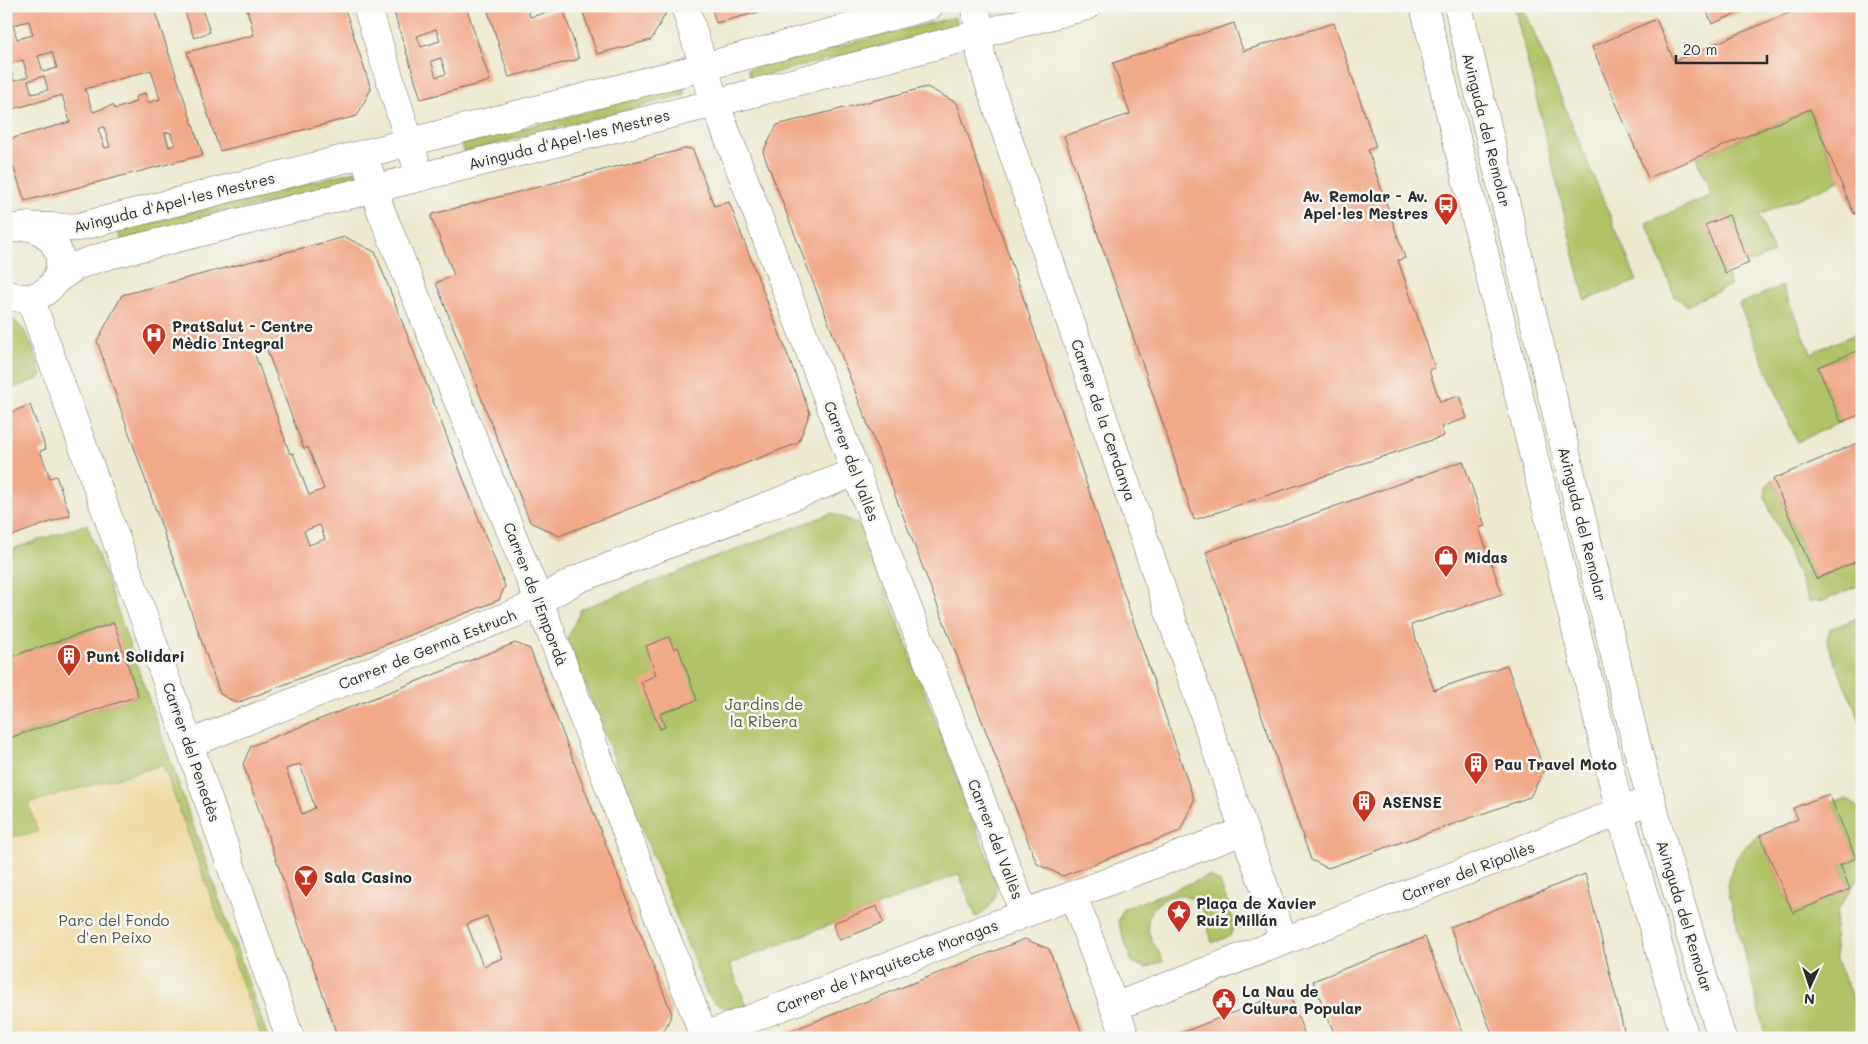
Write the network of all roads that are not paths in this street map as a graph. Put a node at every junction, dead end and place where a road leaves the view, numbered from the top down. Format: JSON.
{"nodes":[{"id":1,"x":366,"y":6,"type":"edge"},
{"id":2,"x":685,"y":6,"type":"edge"},
{"id":3,"x":928,"y":6,"type":"edge"},
{"id":4,"x":976,"y":6,"type":"edge"},
{"id":5,"x":1087,"y":6,"type":"edge"},
{"id":6,"x":1424,"y":6,"type":"edge"},
{"id":7,"x":1458,"y":6,"type":"edge"},
{"id":8,"x":978,"y":34,"type":"junction"},
{"id":9,"x":704,"y":67,"type":"junction"},
{"id":10,"x":715,"y":103,"type":"junction"},
{"id":11,"x":409,"y":142,"type":"junction"},
{"id":12,"x":364,"y":154,"type":"junction"},
{"id":13,"x":420,"y":177,"type":"junction"},
{"id":14,"x":374,"y":189,"type":"junction"},
{"id":15,"x":13,"y":223,"type":"edge"},
{"id":16,"x":56,"y":280,"type":"junction"},
{"id":17,"x":18,"y":296,"type":"edge"},
{"id":18,"x":856,"y":472,"type":"junction"},
{"id":19,"x":539,"y":601,"type":"junction"},
{"id":20,"x":189,"y":744,"type":"junction"},
{"id":21,"x":1651,"y":800,"type":"junction"},
{"id":22,"x":1620,"y":812,"type":"junction"},
{"id":23,"x":1244,"y":831,"type":"junction"},
{"id":24,"x":1073,"y":895,"type":"junction"},
{"id":25,"x":1024,"y":913,"type":"junction"},
{"id":26,"x":1284,"y":941,"type":"junction"},
{"id":27,"x":1114,"y":1007,"type":"junction"},
{"id":28,"x":702,"y":1037,"type":"edge"},
{"id":29,"x":290,"y":1038,"type":"edge"},
{"id":30,"x":1126,"y":1038,"type":"edge"},
{"id":31,"x":1685,"y":1038,"type":"edge"},
{"id":32,"x":1722,"y":1038,"type":"edge"}],
"edges":[{"from":1,"to":11,"type":"street"},
{"from":2,"to":9,"type":"street","name":"Carrer del Vallès"},
{"from":3,"to":9,"type":"street","name":"Avinguda d'Apel·les Mestres"},
{"from":4,"to":8,"type":"street","name":"Carrer de la Cerdanya"},
{"from":5,"to":8,"type":"street","name":"Avinguda d'Apel·les Mestres"},
{"from":6,"to":22,"type":"street","name":"Avinguda del Remolar"},
{"from":7,"to":21,"type":"street","name":"Avinguda del Remolar"},
{"from":8,"to":10,"type":"street","name":"Avinguda d'Apel·les Mestres"},
{"from":8,"to":23,"type":"street","name":"Carrer de la Cerdanya"},
{"from":9,"to":10,"type":"street","name":"Carrer del Vallès"},
{"from":9,"to":11,"type":"street","name":"Avinguda d'Apel·les Mestres"},
{"from":10,"to":13,"type":"street","name":"Avinguda d'Apel·les Mestres"},
{"from":10,"to":18,"type":"street","name":"Carrer del Vallès"},
{"from":11,"to":12,"type":"street","name":"Avinguda d'Apel·les Mestres"},
{"from":11,"to":13,"type":"street"},
{"from":12,"to":14,"type":"street","name":"Carrer de l'Empordà"},
{"from":12,"to":15,"type":"street","name":"Avinguda d'Apel·les Mestres"},
{"from":13,"to":14,"type":"street","name":"Avinguda d'Apel·les Mestres"},
{"from":14,"to":16,"type":"street","name":"Avinguda d'Apel·les Mestres"},
{"from":14,"to":19,"type":"street","name":"Carrer de l'Empordà"},
{"from":15,"to":16,"type":"street","name":"Avinguda d'Apel·les Mestres"},
{"from":16,"to":17,"type":"street","name":"Avinguda d'Apel·les Mestres"},
{"from":17,"to":20,"type":"street","name":"Carrer del Penedès"},
{"from":18,"to":19,"type":"street","name":"Carrer de Germà Estruch"},
{"from":18,"to":25,"type":"street","name":"Carrer del Vallès"},
{"from":19,"to":20,"type":"street","name":"Carrer de Germà Estruch"},
{"from":19,"to":28,"type":"street","name":"Carrer de l'Empordà"},
{"from":20,"to":29,"type":"street","name":"Carrer del Penedès"},
{"from":21,"to":22,"type":"street","name":"Carrer del Ripollès"},
{"from":21,"to":32,"type":"street","name":"Avinguda del Remolar"},
{"from":22,"to":26,"type":"street","name":"Carrer del Ripollès"},
{"from":22,"to":31,"type":"street","name":"Avinguda del Remolar"},
{"from":23,"to":24,"type":"street"},
{"from":23,"to":26,"type":"street"},
{"from":24,"to":25,"type":"street","name":"Carrer de l'Arquitecte Moragas"},
{"from":24,"to":27,"type":"street"},
{"from":25,"to":28,"type":"street","name":"Carrer de l'Arquitecte Moragas"},
{"from":26,"to":27,"type":"street"},
{"from":27,"to":30,"type":"street"}]}
